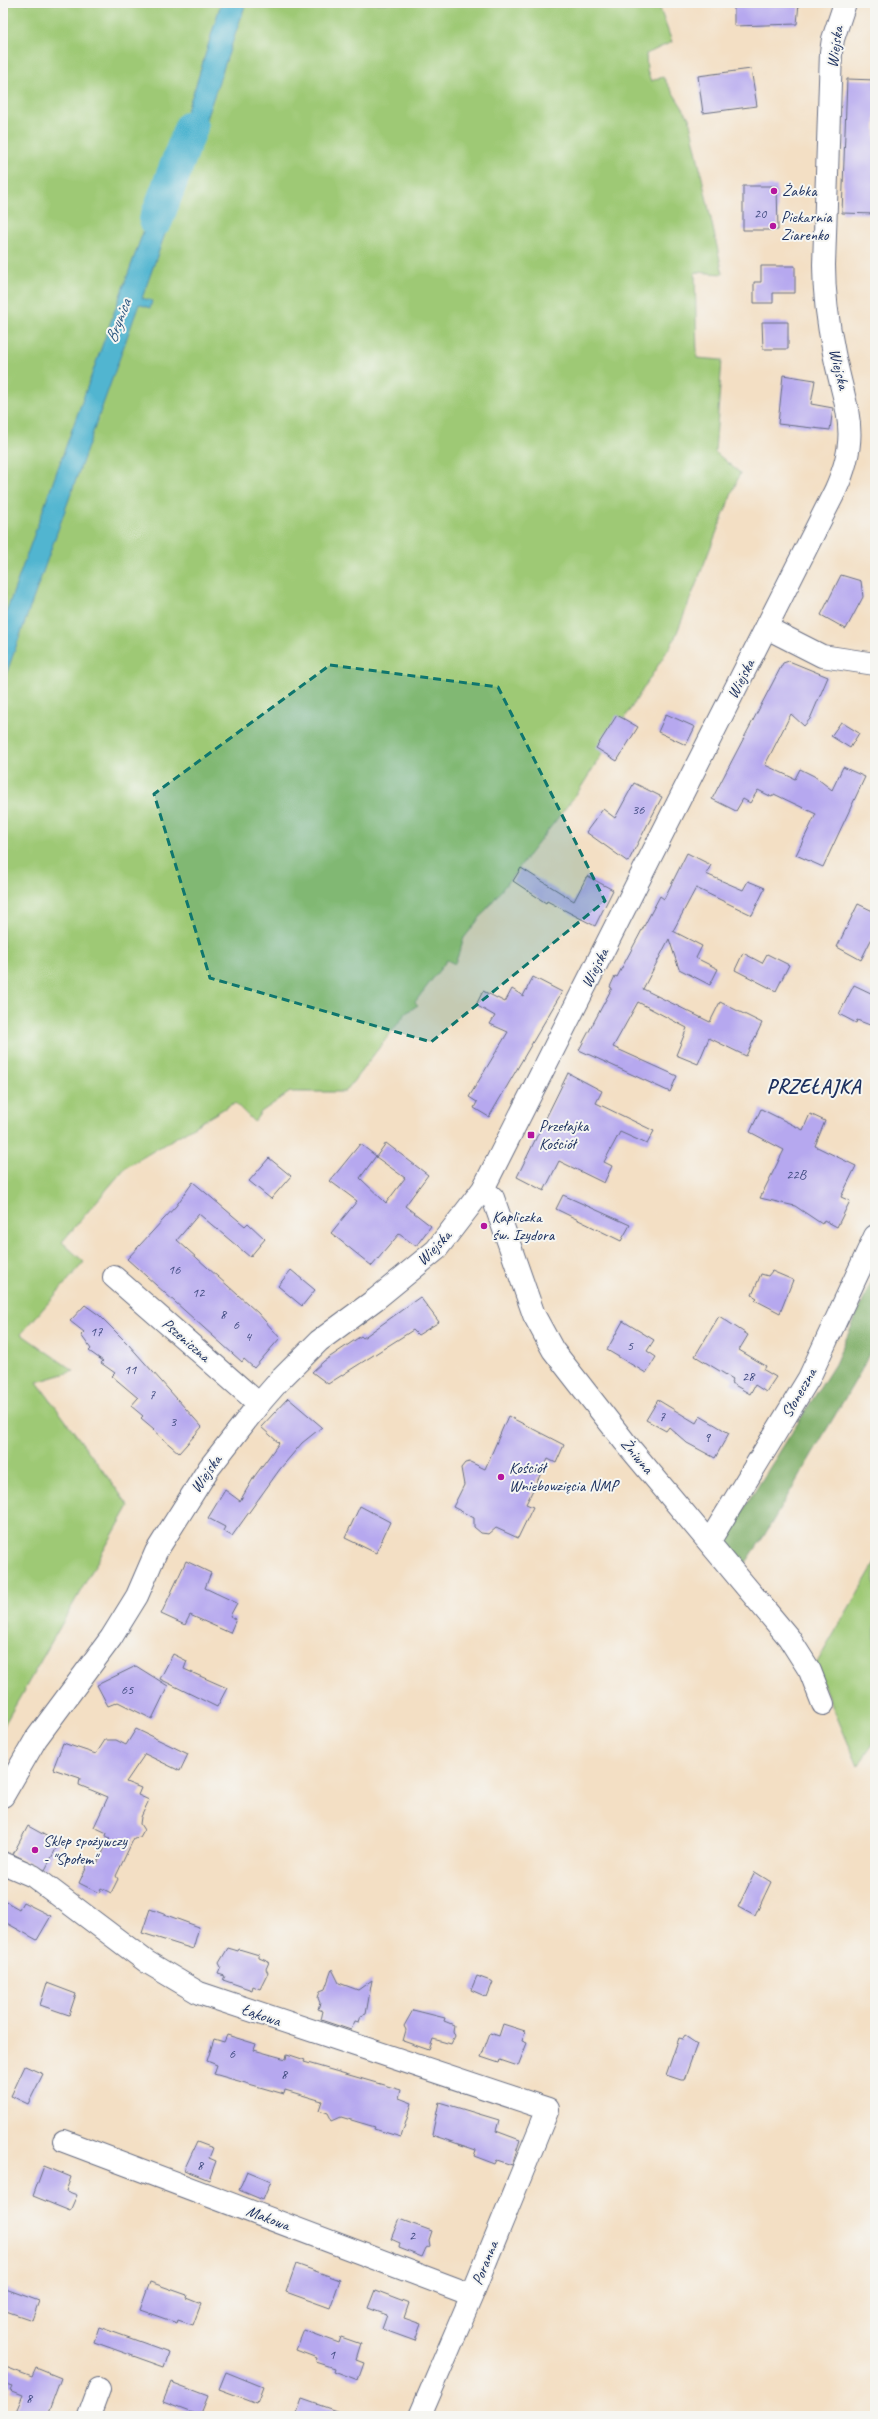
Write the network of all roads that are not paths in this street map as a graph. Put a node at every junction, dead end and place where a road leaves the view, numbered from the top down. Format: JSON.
{"nodes":[{"id":1,"x":845,"y":3,"type":"edge"},
{"id":2,"x":767,"y":628,"type":"junction"},
{"id":3,"x":875,"y":664,"type":"edge"},
{"id":4,"x":483,"y":1189,"type":"junction"},
{"id":5,"x":875,"y":1236,"type":"edge"},
{"id":6,"x":114,"y":1277,"type":"dead end"},
{"id":7,"x":259,"y":1404,"type":"junction"},
{"id":8,"x":709,"y":1542,"type":"junction"},
{"id":9,"x":823,"y":1704,"type":"dead end"},
{"id":10,"x":3,"y":1796,"type":"edge"},
{"id":11,"x":3,"y":1863,"type":"edge"},
{"id":12,"x":548,"y":2109,"type":"joint"},
{"id":13,"x":64,"y":2140,"type":"dead end"},
{"id":14,"x":472,"y":2295,"type":"junction"},
{"id":15,"x":99,"y":2389,"type":"dead end"},
{"id":16,"x":89,"y":2416,"type":"edge"},
{"id":17,"x":420,"y":2416,"type":"edge"}],
"edges":[{"from":1,"to":2,"type":"street","name":"Wiejska"},
{"from":2,"to":3,"type":"street"},
{"from":2,"to":4,"type":"street","name":"Wiejska"},
{"from":4,"to":7,"type":"street","name":"Wiejska"},
{"from":4,"to":8,"type":"street","name":"Żniwna"},
{"from":5,"to":8,"type":"street","name":"Słoneczna"},
{"from":6,"to":7,"type":"street","name":"Pszeniczna"},
{"from":7,"to":10,"type":"street","name":"Wiejska"},
{"from":8,"to":9,"type":"street","name":"Żniwna"},
{"from":11,"to":12,"type":"street","name":"Łąkowa"},
{"from":12,"to":14,"type":"street","name":"Poranna"},
{"from":13,"to":14,"type":"street","name":"Makowa"},
{"from":14,"to":17,"type":"street","name":"Poranna"},
{"from":15,"to":16,"type":"street"}]}
